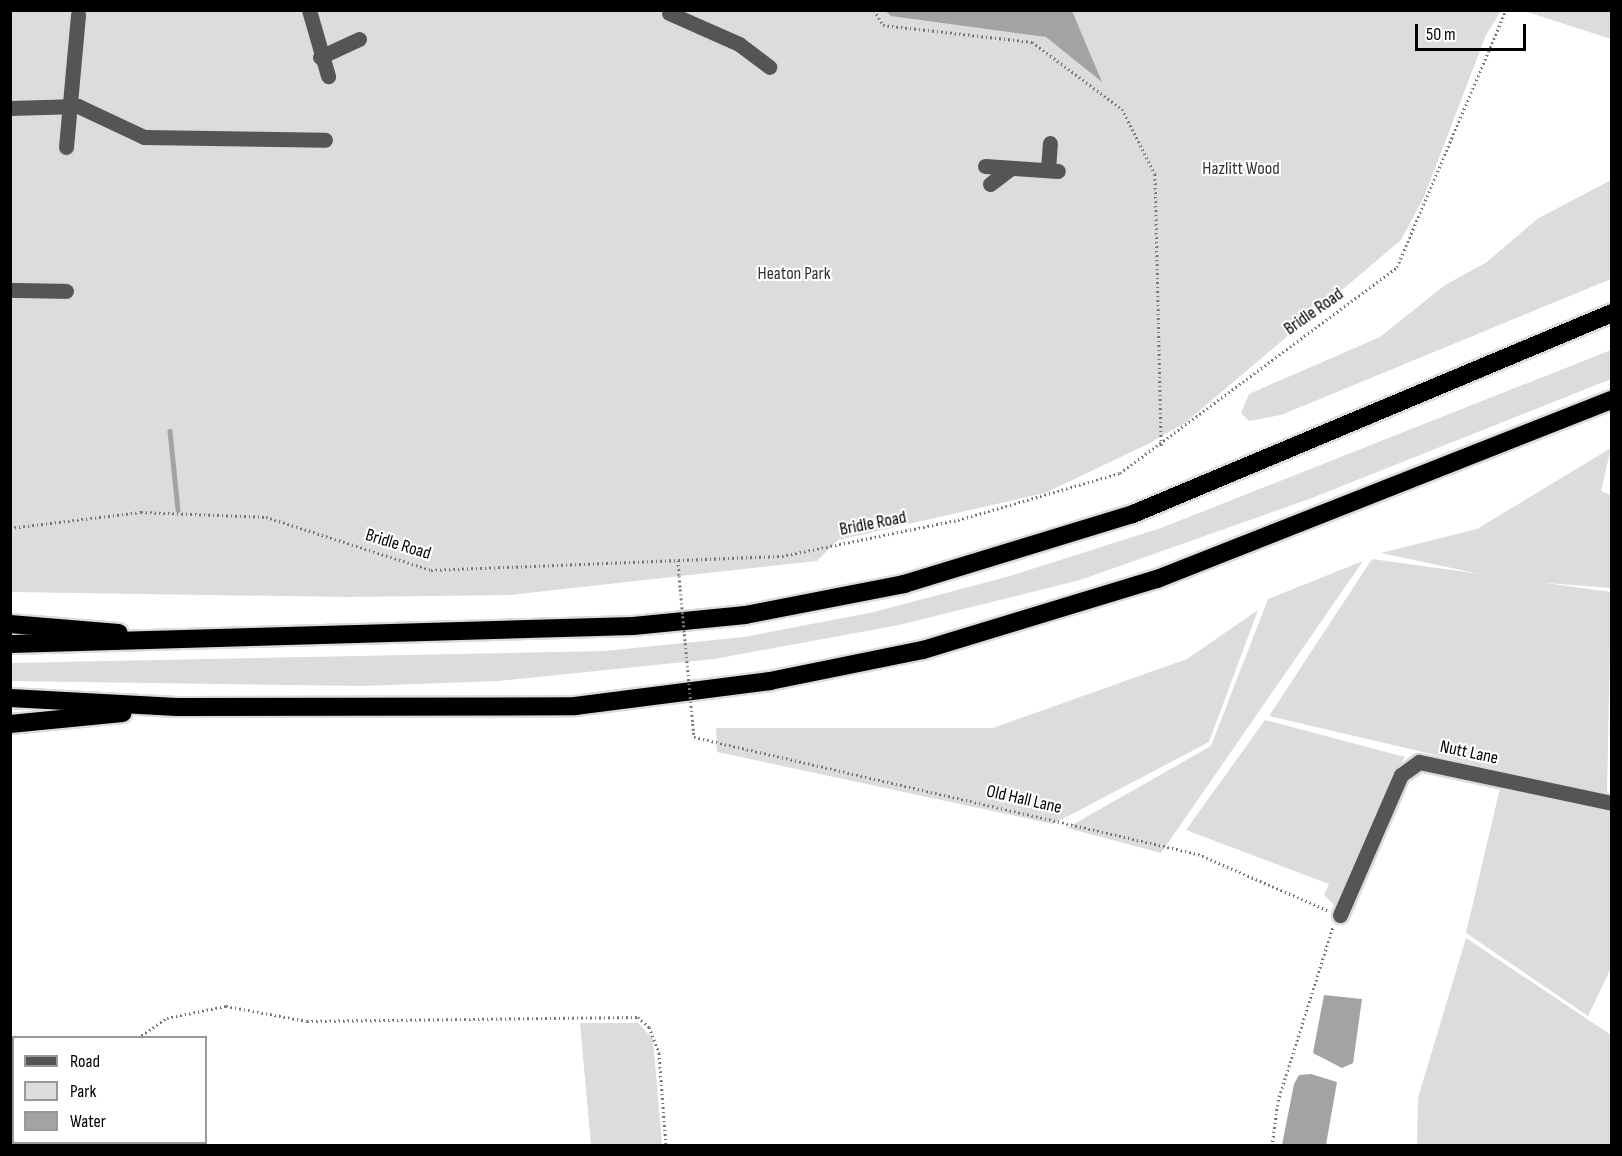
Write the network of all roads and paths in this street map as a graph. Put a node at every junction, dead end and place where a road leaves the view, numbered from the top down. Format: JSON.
{"nodes":[{"id":1,"x":309,"y":10,"type":"edge"},
{"id":2,"x":874,"y":10,"type":"edge"},
{"id":3,"x":1506,"y":10,"type":"edge"},
{"id":4,"x":669,"y":13,"type":"dead end"},
{"id":5,"x":78,"y":15,"type":"dead end"},
{"id":6,"x":359,"y":39,"type":"dead end"},
{"id":7,"x":320,"y":57,"type":"junction"},
{"id":8,"x":769,"y":67,"type":"dead end"},
{"id":9,"x":328,"y":76,"type":"dead end"},
{"id":10,"x":71,"y":105,"type":"junction"},
{"id":11,"x":10,"y":108,"type":"edge"},
{"id":12,"x":325,"y":140,"type":"dead end"},
{"id":13,"x":1049,"y":142,"type":"dead end"},
{"id":14,"x":66,"y":147,"type":"dead end"},
{"id":15,"x":985,"y":166,"type":"dead end"},
{"id":16,"x":1011,"y":168,"type":"junction"},
{"id":17,"x":990,"y":184,"type":"dead end"},
{"id":18,"x":10,"y":290,"type":"edge"},
{"id":19,"x":66,"y":291,"type":"dead end"},
{"id":20,"x":1611,"y":313,"type":"edge"},
{"id":21,"x":1611,"y":400,"type":"edge"},
{"id":22,"x":1161,"y":446,"type":"junction"},
{"id":23,"x":10,"y":528,"type":"edge"},
{"id":24,"x":678,"y":560,"type":"junction"},
{"id":25,"x":10,"y":624,"type":"edge"},
{"id":26,"x":179,"y":642,"type":"junction"},
{"id":27,"x":10,"y":644,"type":"edge"},
{"id":28,"x":10,"y":698,"type":"edge"},
{"id":29,"x":177,"y":707,"type":"junction"},
{"id":30,"x":10,"y":724,"type":"edge"},
{"id":31,"x":1611,"y":803,"type":"edge"},
{"id":32,"x":1340,"y":915,"type":"junction"},
{"id":33,"x":141,"y":1036,"type":"edge"},
{"id":34,"x":666,"y":1146,"type":"edge"},
{"id":35,"x":1272,"y":1146,"type":"edge"}],
"edges":[{"from":1,"to":7,"type":"street"},
{"from":2,"to":22,"type":"path"},
{"from":3,"to":22,"type":"path","name":"Bridle Road"},
{"from":4,"to":8,"type":"street"},
{"from":5,"to":10,"type":"street"},
{"from":6,"to":7,"type":"street"},
{"from":7,"to":9,"type":"street"},
{"from":10,"to":11,"type":"street"},
{"from":10,"to":12,"type":"street"},
{"from":10,"to":14,"type":"street"},
{"from":13,"to":16,"type":"street"},
{"from":15,"to":16,"type":"street"},
{"from":16,"to":17,"type":"street"},
{"from":18,"to":19,"type":"street"},
{"from":20,"to":26,"type":"highway"},
{"from":21,"to":29,"type":"highway"},
{"from":22,"to":24,"type":"path","name":"Bridle Road"},
{"from":23,"to":24,"type":"path","name":"Bridle Road"},
{"from":24,"to":32,"type":"path","name":"Old Hall Lane","bridge":true},
{"from":25,"to":26,"type":"highway"},
{"from":26,"to":27,"type":"highway"},
{"from":28,"to":29,"type":"highway"},
{"from":29,"to":30,"type":"highway"},
{"from":31,"to":32,"type":"street","name":"Nutt Lane"},
{"from":32,"to":35,"type":"path"},
{"from":33,"to":34,"type":"path"}]}
